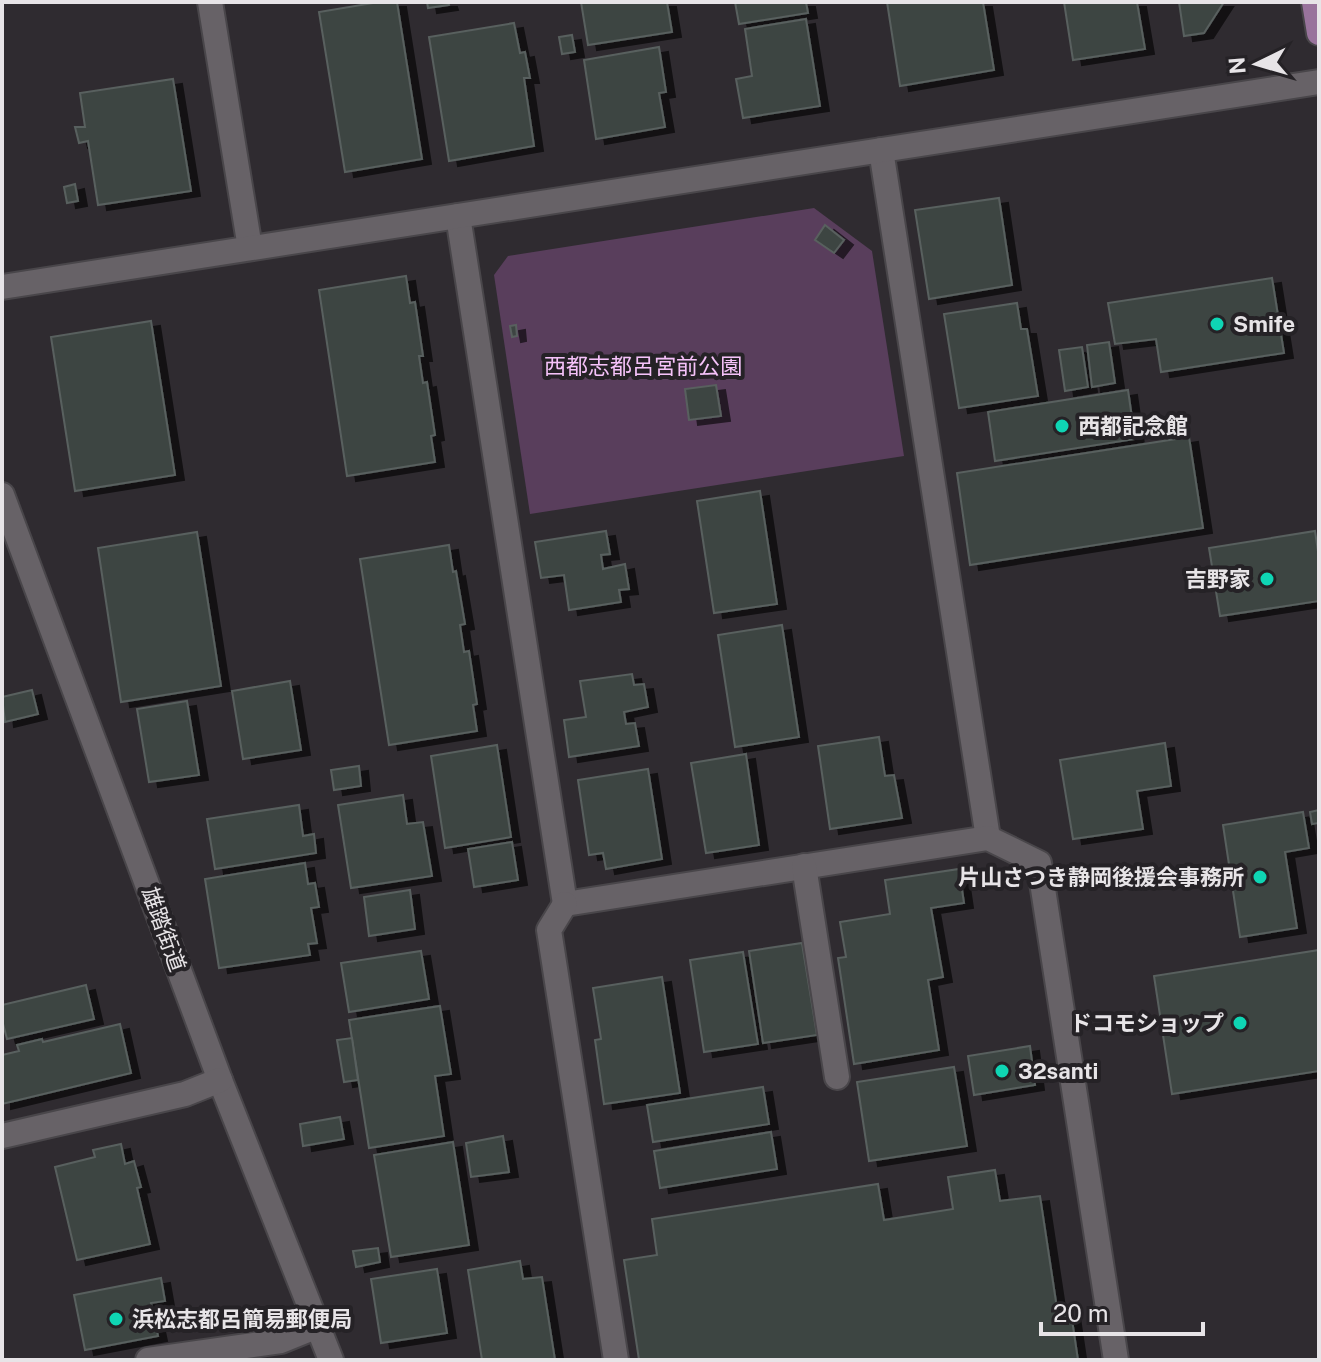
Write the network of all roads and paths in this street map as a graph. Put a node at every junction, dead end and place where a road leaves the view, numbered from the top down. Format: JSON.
{"nodes":[{"id":1,"x":210,"y":2,"type":"edge"},
{"id":2,"x":1314,"y":2,"type":"edge"},
{"id":3,"x":1319,"y":33,"type":"edge"},
{"id":4,"x":1319,"y":82,"type":"edge"},
{"id":5,"x":881,"y":150,"type":"junction"},
{"id":6,"x":458,"y":216,"type":"junction"},
{"id":7,"x":250,"y":248,"type":"junction"},
{"id":8,"x":2,"y":287,"type":"edge"},
{"id":9,"x":2,"y":495,"type":"edge"},
{"id":10,"x":988,"y":838,"type":"junction"},
{"id":11,"x":804,"y":866,"type":"junction"},
{"id":12,"x":565,"y":904,"type":"junction"},
{"id":13,"x":837,"y":1077,"type":"dead end"},
{"id":14,"x":220,"y":1080,"type":"junction"},
{"id":15,"x":2,"y":1136,"type":"edge"},
{"id":16,"x":318,"y":1326,"type":"junction"},
{"id":17,"x":148,"y":1360,"type":"edge"},
{"id":18,"x":331,"y":1360,"type":"edge"},
{"id":19,"x":616,"y":1360,"type":"edge"},
{"id":20,"x":1116,"y":1360,"type":"edge"}],
"edges":[{"from":1,"to":7,"type":"street"},
{"from":2,"to":3,"type":"main road"},
{"from":4,"to":5,"type":"street"},
{"from":5,"to":6,"type":"street"},
{"from":5,"to":10,"type":"street"},
{"from":6,"to":7,"type":"street"},
{"from":6,"to":12,"type":"street"},
{"from":7,"to":8,"type":"street"},
{"from":9,"to":14,"type":"street","name":"雄踏街道"},
{"from":10,"to":11,"type":"street"},
{"from":10,"to":20,"type":"street"},
{"from":11,"to":12,"type":"street"},
{"from":11,"to":13,"type":"street"},
{"from":12,"to":19,"type":"street"},
{"from":14,"to":15,"type":"street"},
{"from":14,"to":16,"type":"street","name":"雄踏街道"},
{"from":16,"to":17,"type":"street"},
{"from":16,"to":18,"type":"street","name":"雄踏街道"}]}
